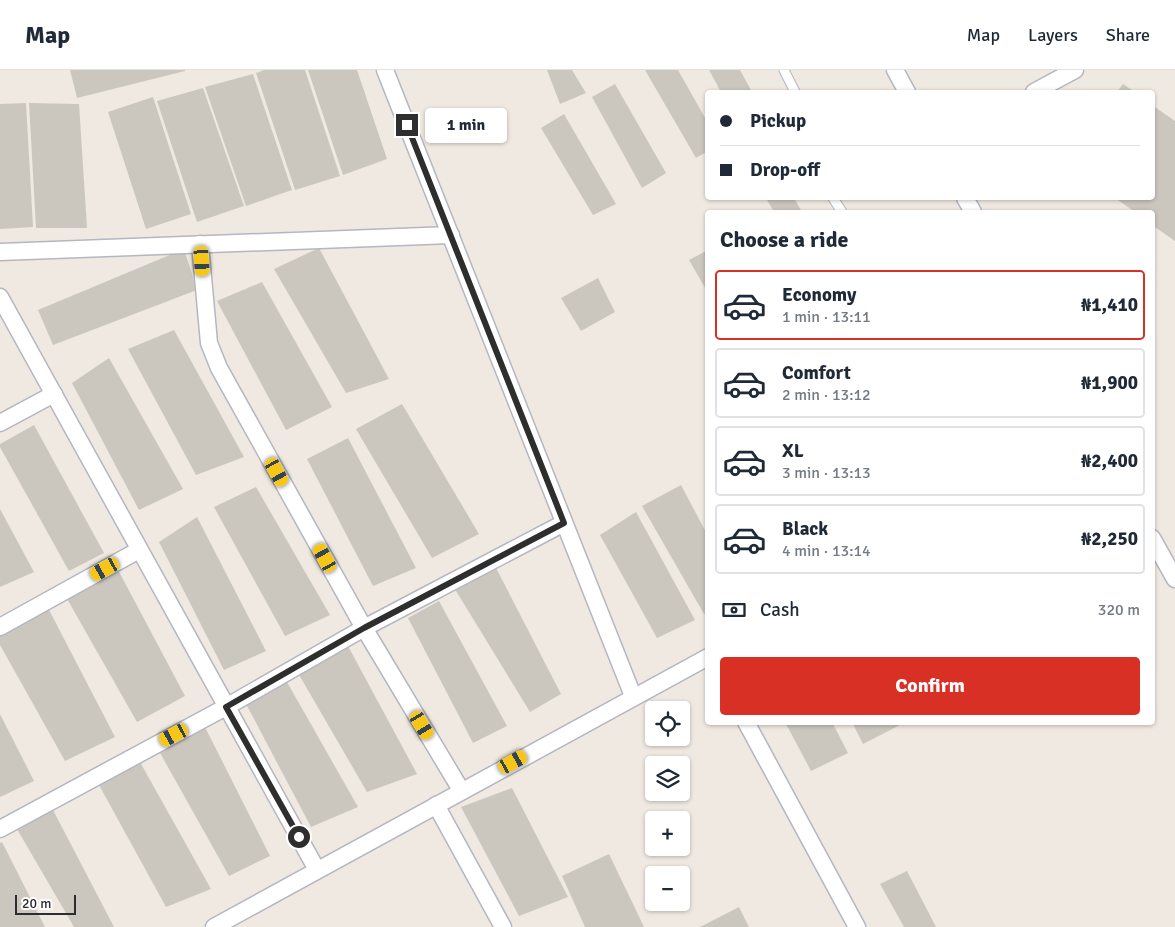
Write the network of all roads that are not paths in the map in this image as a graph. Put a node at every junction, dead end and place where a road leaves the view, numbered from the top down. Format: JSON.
{"nodes":[{"id":1,"x":385,"y":70,"type":"edge"},
{"id":2,"x":784,"y":70,"type":"edge"},
{"id":3,"x":895,"y":70,"type":"edge"},
{"id":4,"x":1075,"y":70,"type":"edge"},
{"id":5,"x":794,"y":90,"type":"edge"},
{"id":6,"x":906,"y":90,"type":"edge"},
{"id":7,"x":1038,"y":90,"type":"edge"},
{"id":8,"x":451,"y":236,"type":"junction"},
{"id":9,"x":200,"y":244,"type":"junction"},
{"id":10,"x":0,"y":252,"type":"edge"},
{"id":11,"x":0,"y":297,"type":"edge"},
{"id":12,"x":54,"y":394,"type":"junction"},
{"id":13,"x":0,"y":423,"type":"edge"},
{"id":14,"x":564,"y":523,"type":"junction"},
{"id":15,"x":1155,"y":543,"type":"edge"},
{"id":16,"x":139,"y":550,"type":"junction"},
{"id":17,"x":1175,"y":579,"type":"edge"},
{"id":18,"x":0,"y":627,"type":"edge"},
{"id":19,"x":364,"y":628,"type":"junction"},
{"id":20,"x":705,"y":659,"type":"edge"},
{"id":21,"x":633,"y":696,"type":"junction"},
{"id":22,"x":226,"y":707,"type":"junction"},
{"id":23,"x":748,"y":725,"type":"edge"},
{"id":24,"x":461,"y":790,"type":"junction"},
{"id":25,"x":436,"y":805,"type":"junction"},
{"id":26,"x":0,"y":829,"type":"edge"},
{"id":27,"x":317,"y":870,"type":"junction"},
{"id":28,"x":214,"y":927,"type":"edge"},
{"id":29,"x":503,"y":927,"type":"edge"},
{"id":30,"x":857,"y":927,"type":"edge"}],
"edges":[{"from":1,"to":8,"type":"street"},
{"from":2,"to":5,"type":"lane"},
{"from":3,"to":6,"type":"street"},
{"from":4,"to":7,"type":"street"},
{"from":8,"to":9,"type":"street"},
{"from":8,"to":14,"type":"street"},
{"from":9,"to":10,"type":"street"},
{"from":9,"to":19,"type":"street"},
{"from":11,"to":12,"type":"street"},
{"from":12,"to":13,"type":"street"},
{"from":12,"to":16,"type":"street"},
{"from":14,"to":19,"type":"street"},
{"from":14,"to":21,"type":"street"},
{"from":15,"to":17,"type":"street"},
{"from":16,"to":18,"type":"street"},
{"from":16,"to":22,"type":"street"},
{"from":19,"to":22,"type":"street"},
{"from":19,"to":24,"type":"street"},
{"from":20,"to":21,"type":"street"},
{"from":21,"to":24,"type":"street"},
{"from":22,"to":26,"type":"street"},
{"from":22,"to":27,"type":"street"},
{"from":23,"to":30,"type":"street"},
{"from":24,"to":25,"type":"street"},
{"from":25,"to":27,"type":"street"},
{"from":25,"to":29,"type":"street"},
{"from":27,"to":28,"type":"street"}]}
